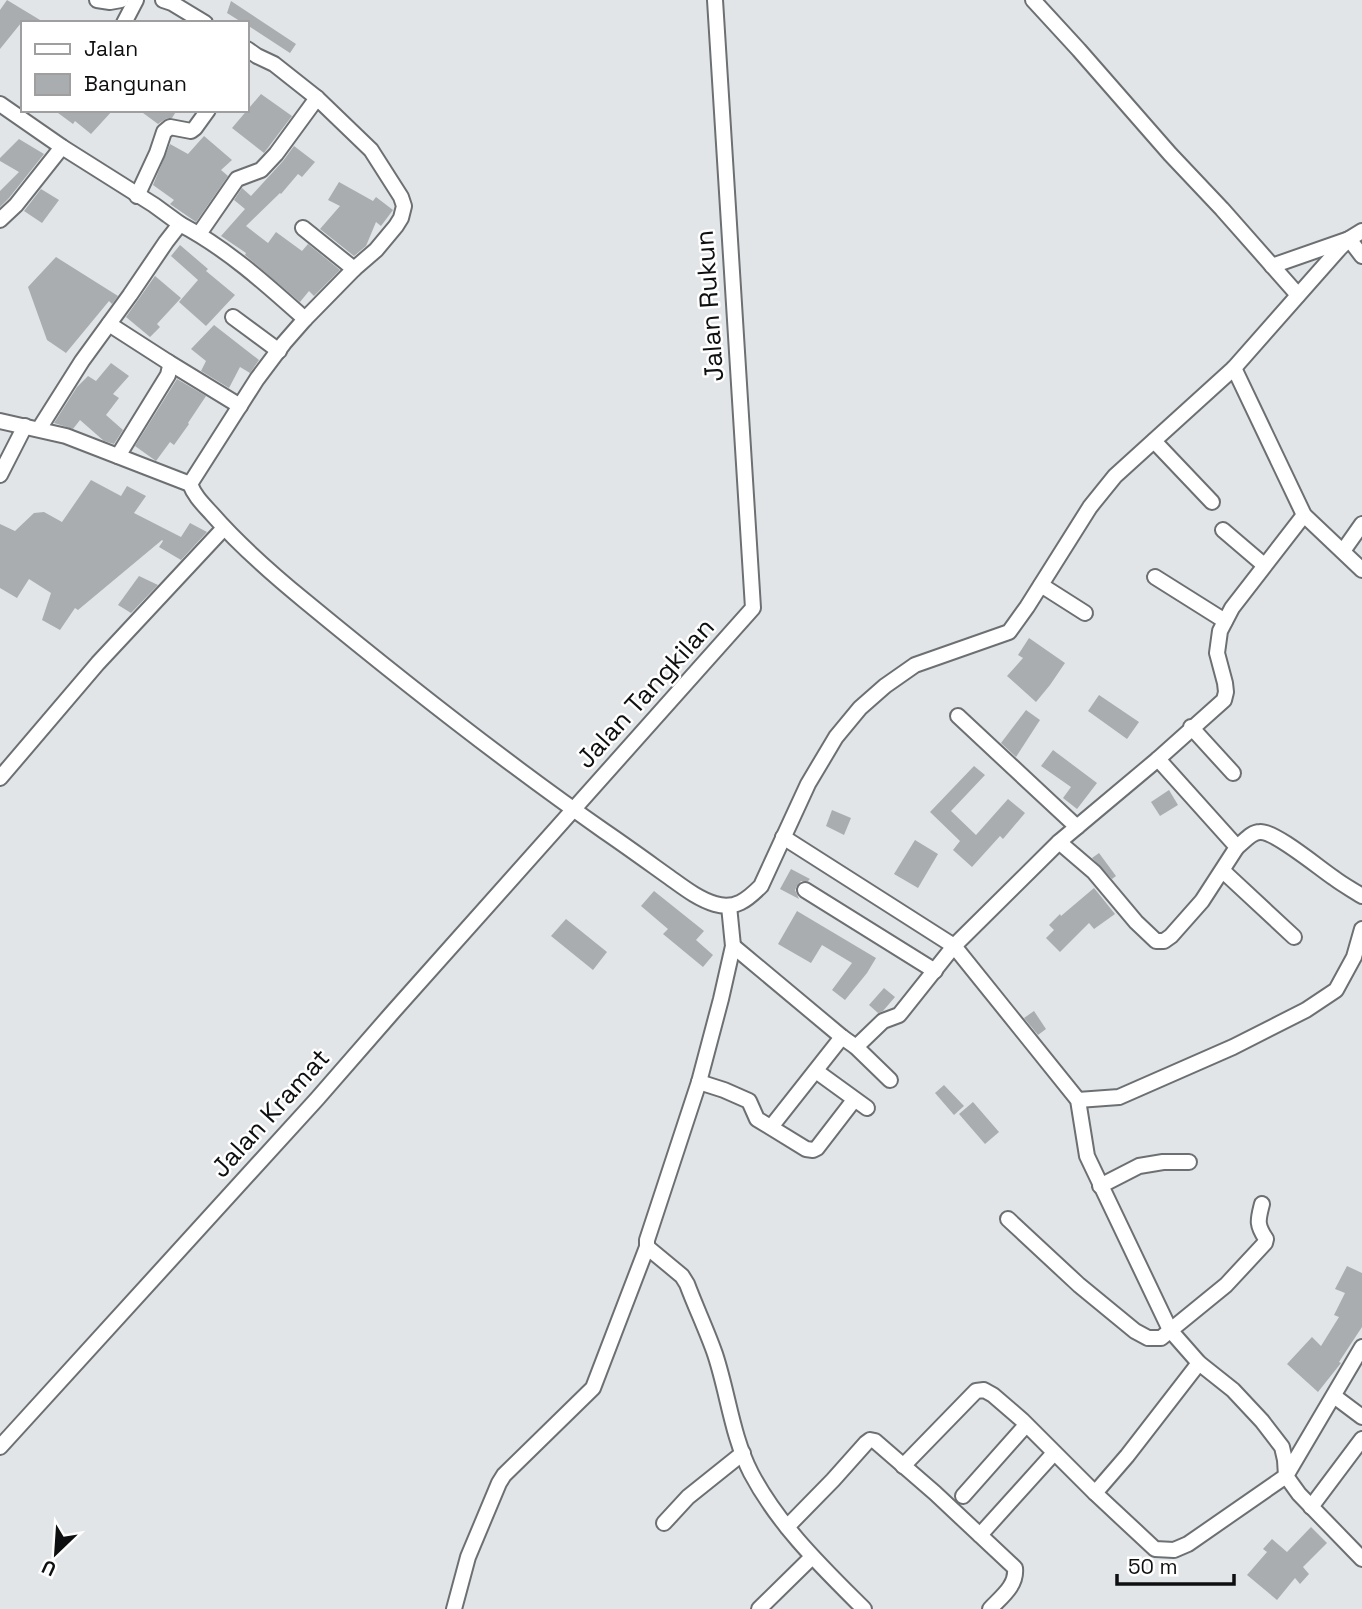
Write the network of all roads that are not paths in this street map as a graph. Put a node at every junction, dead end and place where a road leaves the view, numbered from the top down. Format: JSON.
{"nodes":[{"id":1,"x":97,"y":0,"type":"edge"},
{"id":2,"x":121,"y":0,"type":"edge"},
{"id":3,"x":136,"y":0,"type":"edge"},
{"id":4,"x":163,"y":0,"type":"edge"},
{"id":5,"x":715,"y":0,"type":"edge"},
{"id":6,"x":1033,"y":0,"type":"edge"},
{"id":7,"x":125,"y":21,"type":"edge"},
{"id":8,"x":202,"y":21,"type":"edge"},
{"id":9,"x":250,"y":58,"type":"edge"},
{"id":10,"x":317,"y":98,"type":"junction"},
{"id":11,"x":0,"y":104,"type":"edge"},
{"id":12,"x":207,"y":112,"type":"edge"},
{"id":13,"x":62,"y":147,"type":"junction"},
{"id":14,"x":137,"y":196,"type":"junction"},
{"id":15,"x":0,"y":220,"type":"edge"},
{"id":16,"x":180,"y":224,"type":"junction"},
{"id":17,"x":303,"y":228,"type":"dead end"},
{"id":18,"x":1362,"y":231,"type":"edge"},
{"id":19,"x":199,"y":234,"type":"junction"},
{"id":20,"x":1349,"y":239,"type":"junction"},
{"id":21,"x":1362,"y":256,"type":"edge"},
{"id":22,"x":1272,"y":265,"type":"junction"},
{"id":23,"x":354,"y":269,"type":"junction"},
{"id":24,"x":1298,"y":295,"type":"junction"},
{"id":25,"x":233,"y":317,"type":"dead end"},
{"id":26,"x":305,"y":320,"type":"junction"},
{"id":27,"x":109,"y":324,"type":"junction"},
{"id":28,"x":279,"y":351,"type":"junction"},
{"id":29,"x":168,"y":362,"type":"junction"},
{"id":30,"x":1234,"y":368,"type":"junction"},
{"id":31,"x":240,"y":406,"type":"junction"},
{"id":32,"x":0,"y":421,"type":"edge"},
{"id":33,"x":32,"y":427,"type":"junction"},
{"id":34,"x":1154,"y":440,"type":"junction"},
{"id":35,"x":118,"y":456,"type":"junction"},
{"id":36,"x":0,"y":475,"type":"edge"},
{"id":37,"x":190,"y":484,"type":"junction"},
{"id":38,"x":1212,"y":502,"type":"dead end"},
{"id":39,"x":1304,"y":515,"type":"junction"},
{"id":40,"x":1362,"y":524,"type":"edge"},
{"id":41,"x":223,"y":528,"type":"junction"},
{"id":42,"x":1223,"y":530,"type":"dead end"},
{"id":43,"x":1343,"y":551,"type":"junction"},
{"id":44,"x":1264,"y":565,"type":"junction"},
{"id":45,"x":1362,"y":570,"type":"edge"},
{"id":46,"x":1155,"y":577,"type":"dead end"},
{"id":47,"x":1041,"y":585,"type":"junction"},
{"id":48,"x":753,"y":608,"type":"joint"},
{"id":49,"x":1085,"y":613,"type":"dead end"},
{"id":50,"x":1225,"y":621,"type":"junction"},
{"id":51,"x":958,"y":716,"type":"dead end"},
{"id":52,"x":1191,"y":727,"type":"junction"},
{"id":53,"x":1158,"y":758,"type":"junction"},
{"id":54,"x":1233,"y":773,"type":"dead end"},
{"id":55,"x":0,"y":778,"type":"edge"},
{"id":56,"x":574,"y":810,"type":"junction"},
{"id":57,"x":1077,"y":827,"type":"junction"},
{"id":58,"x":783,"y":837,"type":"junction"},
{"id":59,"x":1059,"y":842,"type":"junction"},
{"id":60,"x":1237,"y":847,"type":"junction"},
{"id":61,"x":1223,"y":870,"type":"junction"},
{"id":62,"x":805,"y":890,"type":"dead end"},
{"id":63,"x":1362,"y":896,"type":"edge"},
{"id":64,"x":729,"y":906,"type":"junction"},
{"id":65,"x":1362,"y":929,"type":"edge"},
{"id":66,"x":1294,"y":936,"type":"dead end"},
{"id":67,"x":733,"y":946,"type":"junction"},
{"id":68,"x":954,"y":946,"type":"junction"},
{"id":69,"x":935,"y":971,"type":"junction"},
{"id":70,"x":842,"y":1037,"type":"junction"},
{"id":71,"x":856,"y":1047,"type":"junction"},
{"id":72,"x":816,"y":1071,"type":"junction"},
{"id":73,"x":890,"y":1080,"type":"dead end"},
{"id":74,"x":699,"y":1082,"type":"junction"},
{"id":75,"x":1078,"y":1100,"type":"junction"},
{"id":76,"x":771,"y":1127,"type":"junction"},
{"id":77,"x":1189,"y":1162,"type":"dead end"},
{"id":78,"x":1100,"y":1186,"type":"junction"},
{"id":79,"x":1262,"y":1204,"type":"dead end"},
{"id":80,"x":1008,"y":1219,"type":"dead end"},
{"id":81,"x":647,"y":1247,"type":"junction"},
{"id":82,"x":1170,"y":1330,"type":"junction"},
{"id":83,"x":1362,"y":1347,"type":"edge"},
{"id":84,"x":1199,"y":1363,"type":"junction"},
{"id":85,"x":1334,"y":1395,"type":"junction"},
{"id":86,"x":1362,"y":1417,"type":"edge"},
{"id":87,"x":1027,"y":1425,"type":"junction"},
{"id":88,"x":1362,"y":1439,"type":"edge"},
{"id":89,"x":0,"y":1447,"type":"edge"},
{"id":90,"x":743,"y":1452,"type":"junction"},
{"id":91,"x":1054,"y":1452,"type":"junction"},
{"id":92,"x":904,"y":1465,"type":"junction"},
{"id":93,"x":1286,"y":1476,"type":"junction"},
{"id":94,"x":1095,"y":1493,"type":"junction"},
{"id":95,"x":962,"y":1496,"type":"dead end"},
{"id":96,"x":1311,"y":1507,"type":"junction"},
{"id":97,"x":664,"y":1522,"type":"dead end"},
{"id":98,"x":787,"y":1527,"type":"junction"},
{"id":99,"x":980,"y":1535,"type":"junction"},
{"id":100,"x":1360,"y":1553,"type":"edge"},
{"id":101,"x":813,"y":1557,"type":"junction"},
{"id":102,"x":454,"y":1609,"type":"edge"},
{"id":103,"x":759,"y":1609,"type":"edge"},
{"id":104,"x":864,"y":1609,"type":"edge"},
{"id":105,"x":990,"y":1609,"type":"edge"}],
"edges":[{"from":1,"to":2,"type":"street"},
{"from":3,"to":7,"type":"street"},
{"from":4,"to":8,"type":"street"},
{"from":5,"to":48,"type":"street","name":"Jalan Rukun"},
{"from":6,"to":22,"type":"street"},
{"from":9,"to":10,"type":"street"},
{"from":10,"to":19,"type":"street"},
{"from":10,"to":23,"type":"street"},
{"from":11,"to":13,"type":"street"},
{"from":12,"to":14,"type":"street"},
{"from":13,"to":14,"type":"street"},
{"from":13,"to":15,"type":"street"},
{"from":14,"to":16,"type":"street"},
{"from":16,"to":19,"type":"street"},
{"from":16,"to":27,"type":"street"},
{"from":17,"to":23,"type":"street"},
{"from":18,"to":20,"type":"street"},
{"from":19,"to":26,"type":"street"},
{"from":20,"to":21,"type":"street"},
{"from":20,"to":22,"type":"street"},
{"from":20,"to":24,"type":"street"},
{"from":22,"to":24,"type":"street"},
{"from":23,"to":26,"type":"street"},
{"from":24,"to":30,"type":"street"},
{"from":25,"to":28,"type":"street"},
{"from":26,"to":28,"type":"street"},
{"from":27,"to":29,"type":"street"},
{"from":27,"to":33,"type":"street"},
{"from":28,"to":31,"type":"street"},
{"from":29,"to":31,"type":"street"},
{"from":29,"to":35,"type":"street"},
{"from":30,"to":34,"type":"street"},
{"from":30,"to":39,"type":"street"},
{"from":31,"to":37,"type":"street"},
{"from":32,"to":33,"type":"street"},
{"from":33,"to":35,"type":"street"},
{"from":33,"to":36,"type":"street"},
{"from":34,"to":38,"type":"street"},
{"from":34,"to":47,"type":"street"},
{"from":35,"to":37,"type":"street"},
{"from":37,"to":41,"type":"street"},
{"from":39,"to":43,"type":"street"},
{"from":39,"to":44,"type":"street"},
{"from":40,"to":43,"type":"street"},
{"from":41,"to":55,"type":"street"},
{"from":41,"to":56,"type":"street"},
{"from":42,"to":44,"type":"street"},
{"from":43,"to":45,"type":"street"},
{"from":44,"to":50,"type":"street"},
{"from":46,"to":50,"type":"street"},
{"from":47,"to":49,"type":"street"},
{"from":47,"to":58,"type":"street"},
{"from":48,"to":56,"type":"street","name":"Jalan Tangkilan"},
{"from":50,"to":52,"type":"street"},
{"from":51,"to":57,"type":"street"},
{"from":52,"to":53,"type":"street"},
{"from":52,"to":54,"type":"street"},
{"from":53,"to":57,"type":"street"},
{"from":53,"to":60,"type":"street"},
{"from":56,"to":64,"type":"street"},
{"from":56,"to":89,"type":"street","name":"Jalan Kramat"},
{"from":57,"to":59,"type":"street"},
{"from":58,"to":64,"type":"street"},
{"from":58,"to":68,"type":"street"},
{"from":59,"to":61,"type":"street"},
{"from":59,"to":68,"type":"street"},
{"from":60,"to":61,"type":"street"},
{"from":60,"to":63,"type":"street"},
{"from":61,"to":66,"type":"street"},
{"from":62,"to":69,"type":"street"},
{"from":64,"to":67,"type":"street"},
{"from":65,"to":75,"type":"street"},
{"from":67,"to":70,"type":"street"},
{"from":67,"to":74,"type":"street"},
{"from":68,"to":69,"type":"street"},
{"from":68,"to":75,"type":"street"},
{"from":69,"to":71,"type":"street"},
{"from":70,"to":71,"type":"street"},
{"from":70,"to":72,"type":"street"},
{"from":71,"to":73,"type":"street"},
{"from":72,"to":76,"type":"street"},
{"from":72,"to":76,"type":"street"},
{"from":74,"to":76,"type":"street"},
{"from":74,"to":81,"type":"street"},
{"from":75,"to":78,"type":"street"},
{"from":77,"to":78,"type":"street"},
{"from":78,"to":82,"type":"street"},
{"from":79,"to":82,"type":"street"},
{"from":80,"to":82,"type":"street"},
{"from":81,"to":90,"type":"street"},
{"from":81,"to":102,"type":"street"},
{"from":82,"to":84,"type":"street"},
{"from":83,"to":85,"type":"street"},
{"from":84,"to":93,"type":"street"},
{"from":84,"to":94,"type":"street"},
{"from":85,"to":86,"type":"street"},
{"from":85,"to":93,"type":"street"},
{"from":87,"to":91,"type":"street"},
{"from":87,"to":92,"type":"street"},
{"from":87,"to":95,"type":"street"},
{"from":88,"to":96,"type":"street"},
{"from":90,"to":97,"type":"street"},
{"from":90,"to":98,"type":"street"},
{"from":91,"to":94,"type":"street"},
{"from":91,"to":99,"type":"street"},
{"from":92,"to":98,"type":"street"},
{"from":92,"to":99,"type":"street"},
{"from":93,"to":94,"type":"street"},
{"from":93,"to":96,"type":"street"},
{"from":96,"to":100,"type":"street"},
{"from":98,"to":101,"type":"street"},
{"from":99,"to":105,"type":"street"},
{"from":101,"to":103,"type":"street"},
{"from":101,"to":104,"type":"street"}]}
